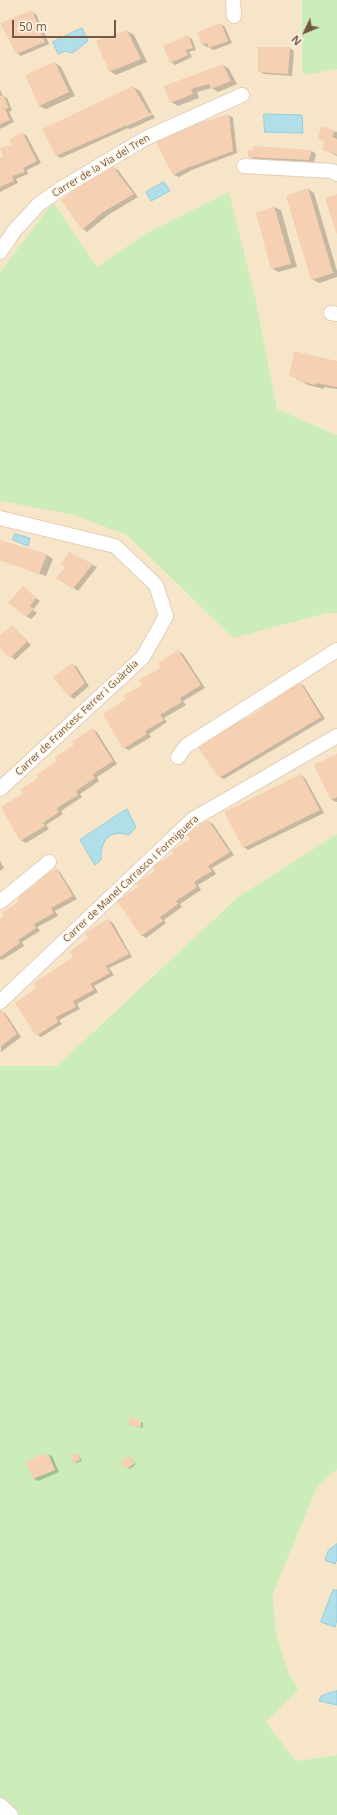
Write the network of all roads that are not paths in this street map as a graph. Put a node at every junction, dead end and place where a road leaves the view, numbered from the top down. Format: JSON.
{"nodes":[{"id":1,"x":233,"y":0,"type":"edge"},
{"id":2,"x":234,"y":16,"type":"dead end"},
{"id":3,"x":242,"y":95,"type":"dead end"},
{"id":4,"x":244,"y":166,"type":"dead end"},
{"id":5,"x":337,"y":174,"type":"edge"},
{"id":6,"x":0,"y":252,"type":"edge"},
{"id":7,"x":0,"y":518,"type":"edge"},
{"id":8,"x":337,"y":650,"type":"edge"},
{"id":9,"x":337,"y":736,"type":"edge"},
{"id":10,"x":178,"y":758,"type":"dead end"},
{"id":11,"x":0,"y":789,"type":"edge"},
{"id":12,"x":48,"y":862,"type":"dead end"},
{"id":13,"x":0,"y":902,"type":"edge"},
{"id":14,"x":0,"y":1002,"type":"edge"},
{"id":15,"x":0,"y":1805,"type":"edge"},
{"id":16,"x":11,"y":1815,"type":"edge"}],
"edges":[{"from":1,"to":2,"type":"street"},
{"from":3,"to":6,"type":"street","name":"Carrer de la Via del Tren"},
{"from":4,"to":5,"type":"street"},
{"from":7,"to":11,"type":"street","name":"Carrer de Francesc Ferrer i Guàrdia"},
{"from":8,"to":10,"type":"street"},
{"from":9,"to":14,"type":"street","name":"Carrer de Manel Carrasco i Formiguera"},
{"from":12,"to":13,"type":"street"},
{"from":15,"to":16,"type":"street"}]}
